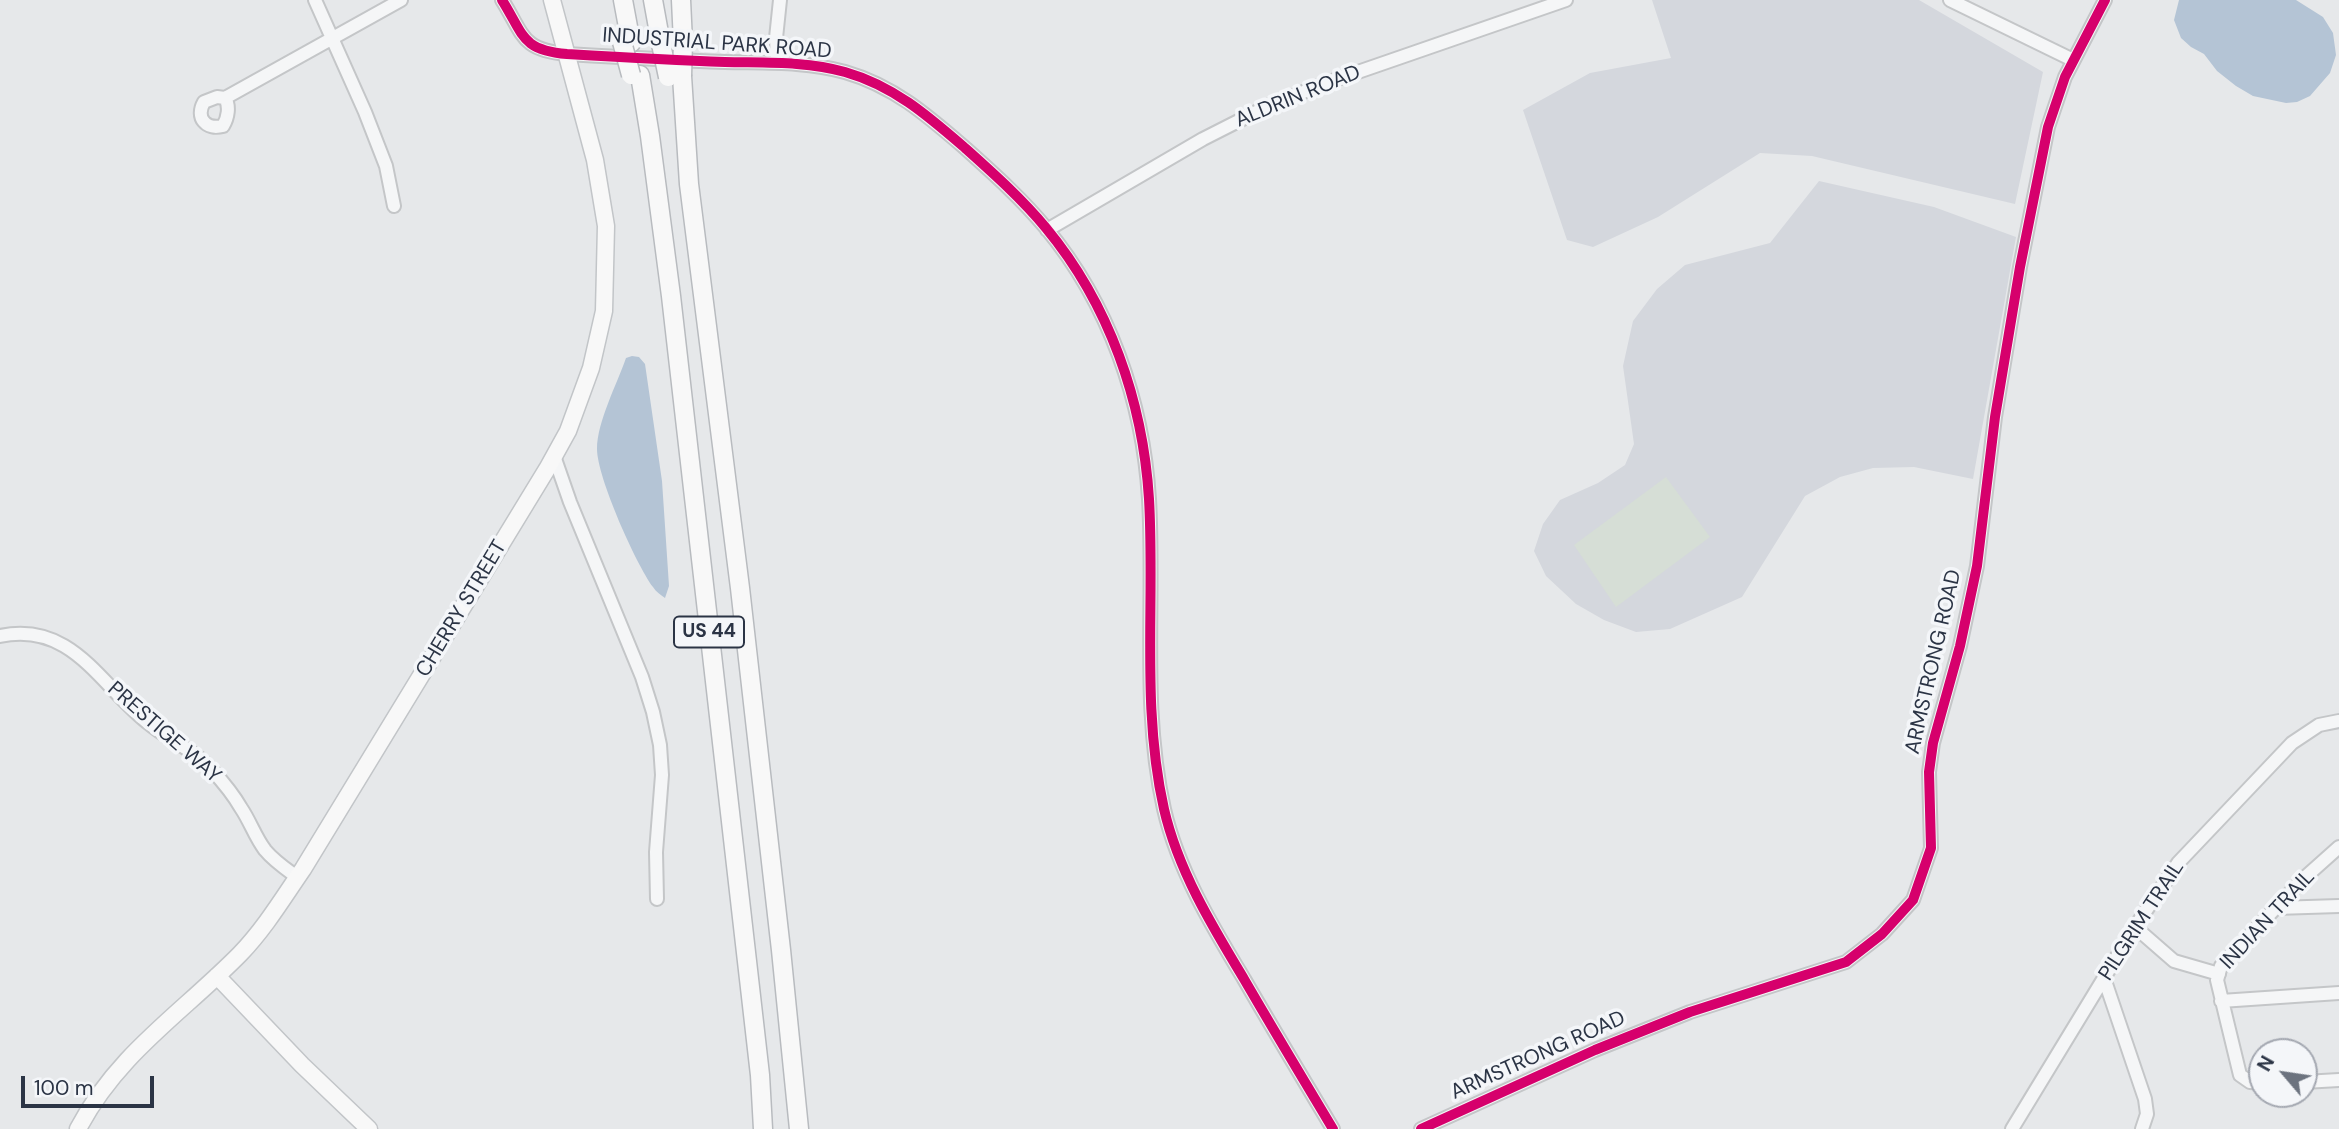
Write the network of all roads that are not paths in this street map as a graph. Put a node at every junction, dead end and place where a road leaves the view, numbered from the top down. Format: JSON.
{"nodes":[{"id":1,"x":314,"y":0,"type":"edge"},
{"id":2,"x":401,"y":0,"type":"edge"},
{"id":3,"x":502,"y":0,"type":"edge"},
{"id":4,"x":552,"y":0,"type":"edge"},
{"id":5,"x":611,"y":0,"type":"edge"},
{"id":6,"x":623,"y":0,"type":"edge"},
{"id":7,"x":653,"y":0,"type":"edge"},
{"id":8,"x":681,"y":0,"type":"edge"},
{"id":9,"x":780,"y":0,"type":"edge"},
{"id":10,"x":1566,"y":0,"type":"edge"},
{"id":11,"x":1950,"y":0,"type":"edge"},
{"id":12,"x":2105,"y":0,"type":"edge"},
{"id":13,"x":1967,"y":4,"type":"edge"},
{"id":14,"x":332,"y":40,"type":"junction"},
{"id":15,"x":627,"y":42,"type":"junction"},
{"id":16,"x":566,"y":54,"type":"junction"},
{"id":17,"x":2073,"y":60,"type":"junction"},
{"id":18,"x":777,"y":63,"type":"junction"},
{"id":19,"x":675,"y":77,"type":"junction"},
{"id":20,"x":225,"y":98,"type":"dead end"},
{"id":21,"x":394,"y":206,"type":"dead end"},
{"id":22,"x":1047,"y":230,"type":"junction"},
{"id":23,"x":554,"y":456,"type":"junction"},
{"id":24,"x":0,"y":636,"type":"edge"},
{"id":25,"x":2339,"y":720,"type":"edge"},
{"id":26,"x":2339,"y":847,"type":"edge"},
{"id":27,"x":297,"y":877,"type":"junction"},
{"id":28,"x":657,"y":899,"type":"dead end"},
{"id":29,"x":2339,"y":906,"type":"edge"},
{"id":30,"x":2276,"y":908,"type":"junction"},
{"id":31,"x":2135,"y":927,"type":"junction"},
{"id":32,"x":2219,"y":974,"type":"junction"},
{"id":33,"x":217,"y":976,"type":"junction"},
{"id":34,"x":2104,"y":978,"type":"junction"},
{"id":35,"x":2339,"y":993,"type":"edge"},
{"id":36,"x":2221,"y":1001,"type":"junction"},
{"id":37,"x":2248,"y":1079,"type":"edge"},
{"id":38,"x":2339,"y":1080,"type":"edge"},
{"id":39,"x":2318,"y":1081,"type":"edge"},
{"id":40,"x":78,"y":1129,"type":"edge"},
{"id":41,"x":369,"y":1129,"type":"edge"},
{"id":42,"x":763,"y":1129,"type":"edge"},
{"id":43,"x":799,"y":1129,"type":"edge"},
{"id":44,"x":1333,"y":1129,"type":"edge"},
{"id":45,"x":1421,"y":1129,"type":"edge"},
{"id":46,"x":2012,"y":1129,"type":"edge"},
{"id":47,"x":2142,"y":1129,"type":"edge"}],
"edges":[{"from":1,"to":14,"type":"street"},
{"from":2,"to":14,"type":"street"},
{"from":3,"to":16,"type":"street","name":"INDUSTRIAL PARK ROAD"},
{"from":4,"to":16,"type":"main road","name":"CHERRY STREET"},
{"from":5,"to":15,"type":"highway"},
{"from":6,"to":15,"type":"highway"},
{"from":7,"to":19,"type":"highway","bridge":true},
{"from":8,"to":19,"type":"highway","bridge":true},
{"from":9,"to":18,"type":"street"},
{"from":10,"to":22,"type":"street","name":"ALDRIN ROAD"},
{"from":11,"to":13,"type":"street"},
{"from":12,"to":17,"type":"street","name":"ARMSTRONG ROAD"},
{"from":13,"to":17,"type":"street"},
{"from":14,"to":20,"type":"street"},
{"from":14,"to":21,"type":"street"},
{"from":15,"to":42,"type":"highway","number":"US 44","bridge":true},
{"from":16,"to":18,"type":"street","name":"INDUSTRIAL PARK ROAD"},
{"from":16,"to":23,"type":"main road","name":"CHERRY STREET"},
{"from":17,"to":45,"type":"street","name":"ARMSTRONG ROAD"},
{"from":18,"to":22,"type":"street","name":"INDUSTRIAL PARK ROAD"},
{"from":19,"to":43,"type":"highway","number":"US 44"},
{"from":22,"to":44,"type":"street","name":"INDUSTRIAL PARK ROAD"},
{"from":23,"to":27,"type":"main road","name":"CHERRY STREET"},
{"from":23,"to":28,"type":"street"},
{"from":24,"to":27,"type":"street","name":"PRESTIGE WAY"},
{"from":25,"to":31,"type":"street","name":"PILGRIM TRAIL"},
{"from":26,"to":30,"type":"street","name":"INDIAN TRAIL"},
{"from":27,"to":33,"type":"main road","name":"CHERRY STREET"},
{"from":29,"to":30,"type":"street"},
{"from":30,"to":32,"type":"street","name":"INDIAN TRAIL"},
{"from":31,"to":32,"type":"street"},
{"from":31,"to":34,"type":"street","name":"PILGRIM TRAIL"},
{"from":32,"to":36,"type":"street","name":"INDIAN TRAIL"},
{"from":33,"to":40,"type":"main road","name":"CHERRY STREET"},
{"from":33,"to":41,"type":"main road"},
{"from":34,"to":46,"type":"street","name":"PILGRIM TRAIL"},
{"from":34,"to":47,"type":"street"},
{"from":35,"to":36,"type":"street"},
{"from":36,"to":37,"type":"street","name":"INDIAN TRAIL"},
{"from":38,"to":39,"type":"street"}]}
